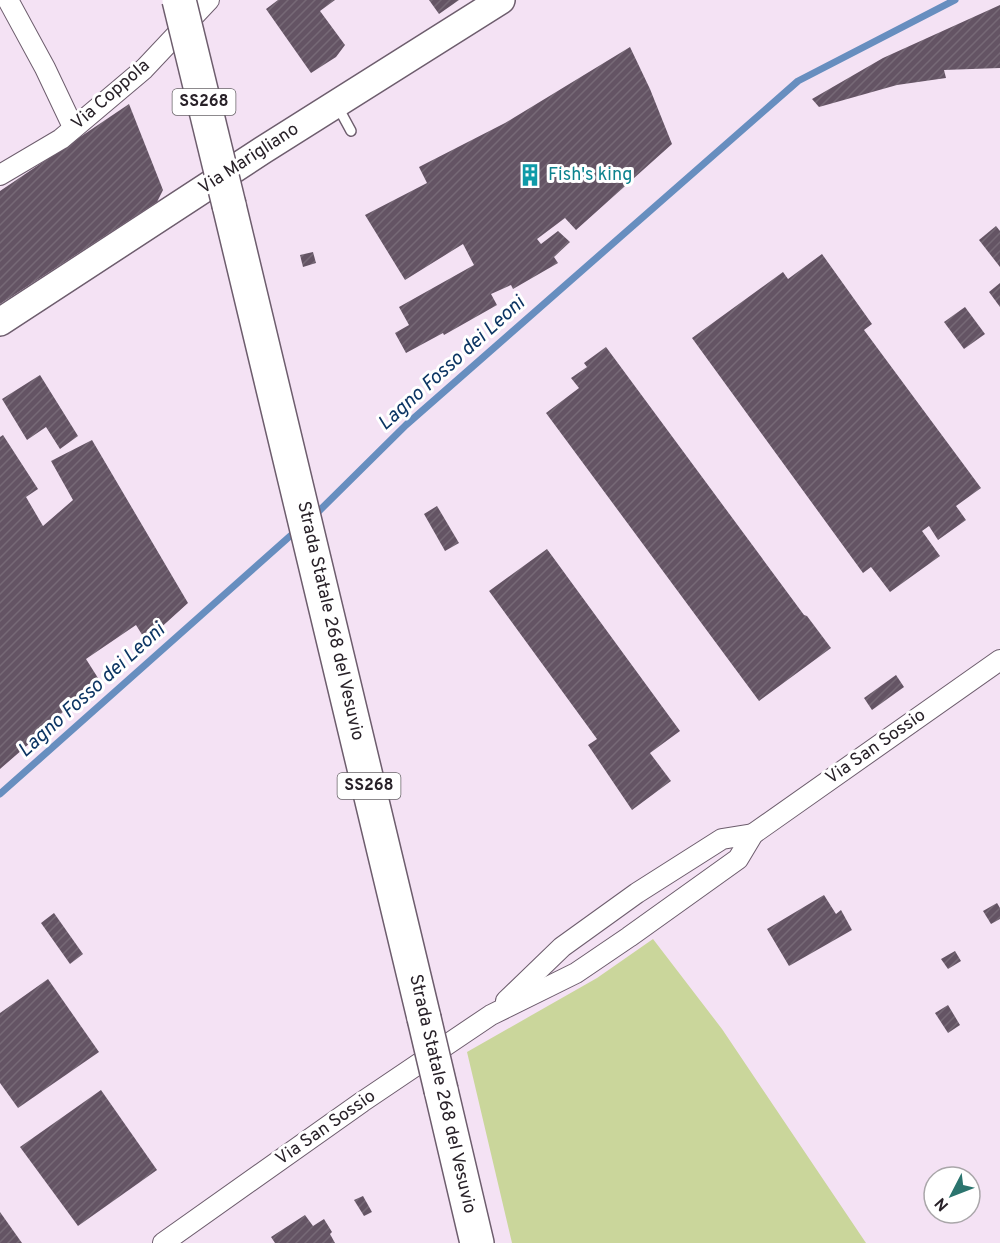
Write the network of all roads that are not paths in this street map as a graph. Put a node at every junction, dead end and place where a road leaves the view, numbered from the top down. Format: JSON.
{"nodes":[{"id":1,"x":8,"y":0,"type":"edge"},
{"id":2,"x":179,"y":0,"type":"edge"},
{"id":3,"x":209,"y":0,"type":"edge"},
{"id":4,"x":501,"y":0,"type":"edge"},
{"id":5,"x":336,"y":104,"type":"junction"},
{"id":6,"x":73,"y":128,"type":"junction"},
{"id":7,"x":351,"y":131,"type":"dead end"},
{"id":8,"x":0,"y":175,"type":"edge"},
{"id":9,"x":0,"y":322,"type":"edge"},
{"id":10,"x":1000,"y":660,"type":"edge"},
{"id":11,"x":753,"y":834,"type":"junction"},
{"id":12,"x":490,"y":1015,"type":"junction"},
{"id":13,"x":163,"y":1243,"type":"edge"},
{"id":14,"x":477,"y":1243,"type":"edge"}],
"edges":[{"from":1,"to":6,"type":"street"},
{"from":2,"to":14,"type":"highway","name":"Strada Statale 268 del Vesuvio","number":"SS268","bridge":true},
{"from":3,"to":6,"type":"street","name":"Via Coppola"},
{"from":4,"to":5,"type":"street","name":"Via Marigliano"},
{"from":5,"to":7,"type":"lane"},
{"from":5,"to":9,"type":"street","name":"Via Marigliano"},
{"from":6,"to":8,"type":"street","name":"Via Coppola"},
{"from":10,"to":11,"type":"street","name":"Via San Sossio"},
{"from":11,"to":12,"type":"street","name":"Via San Sossio"},
{"from":11,"to":12,"type":"street","name":"Via San Sossio"},
{"from":12,"to":13,"type":"street","name":"Via San Sossio"}]}
